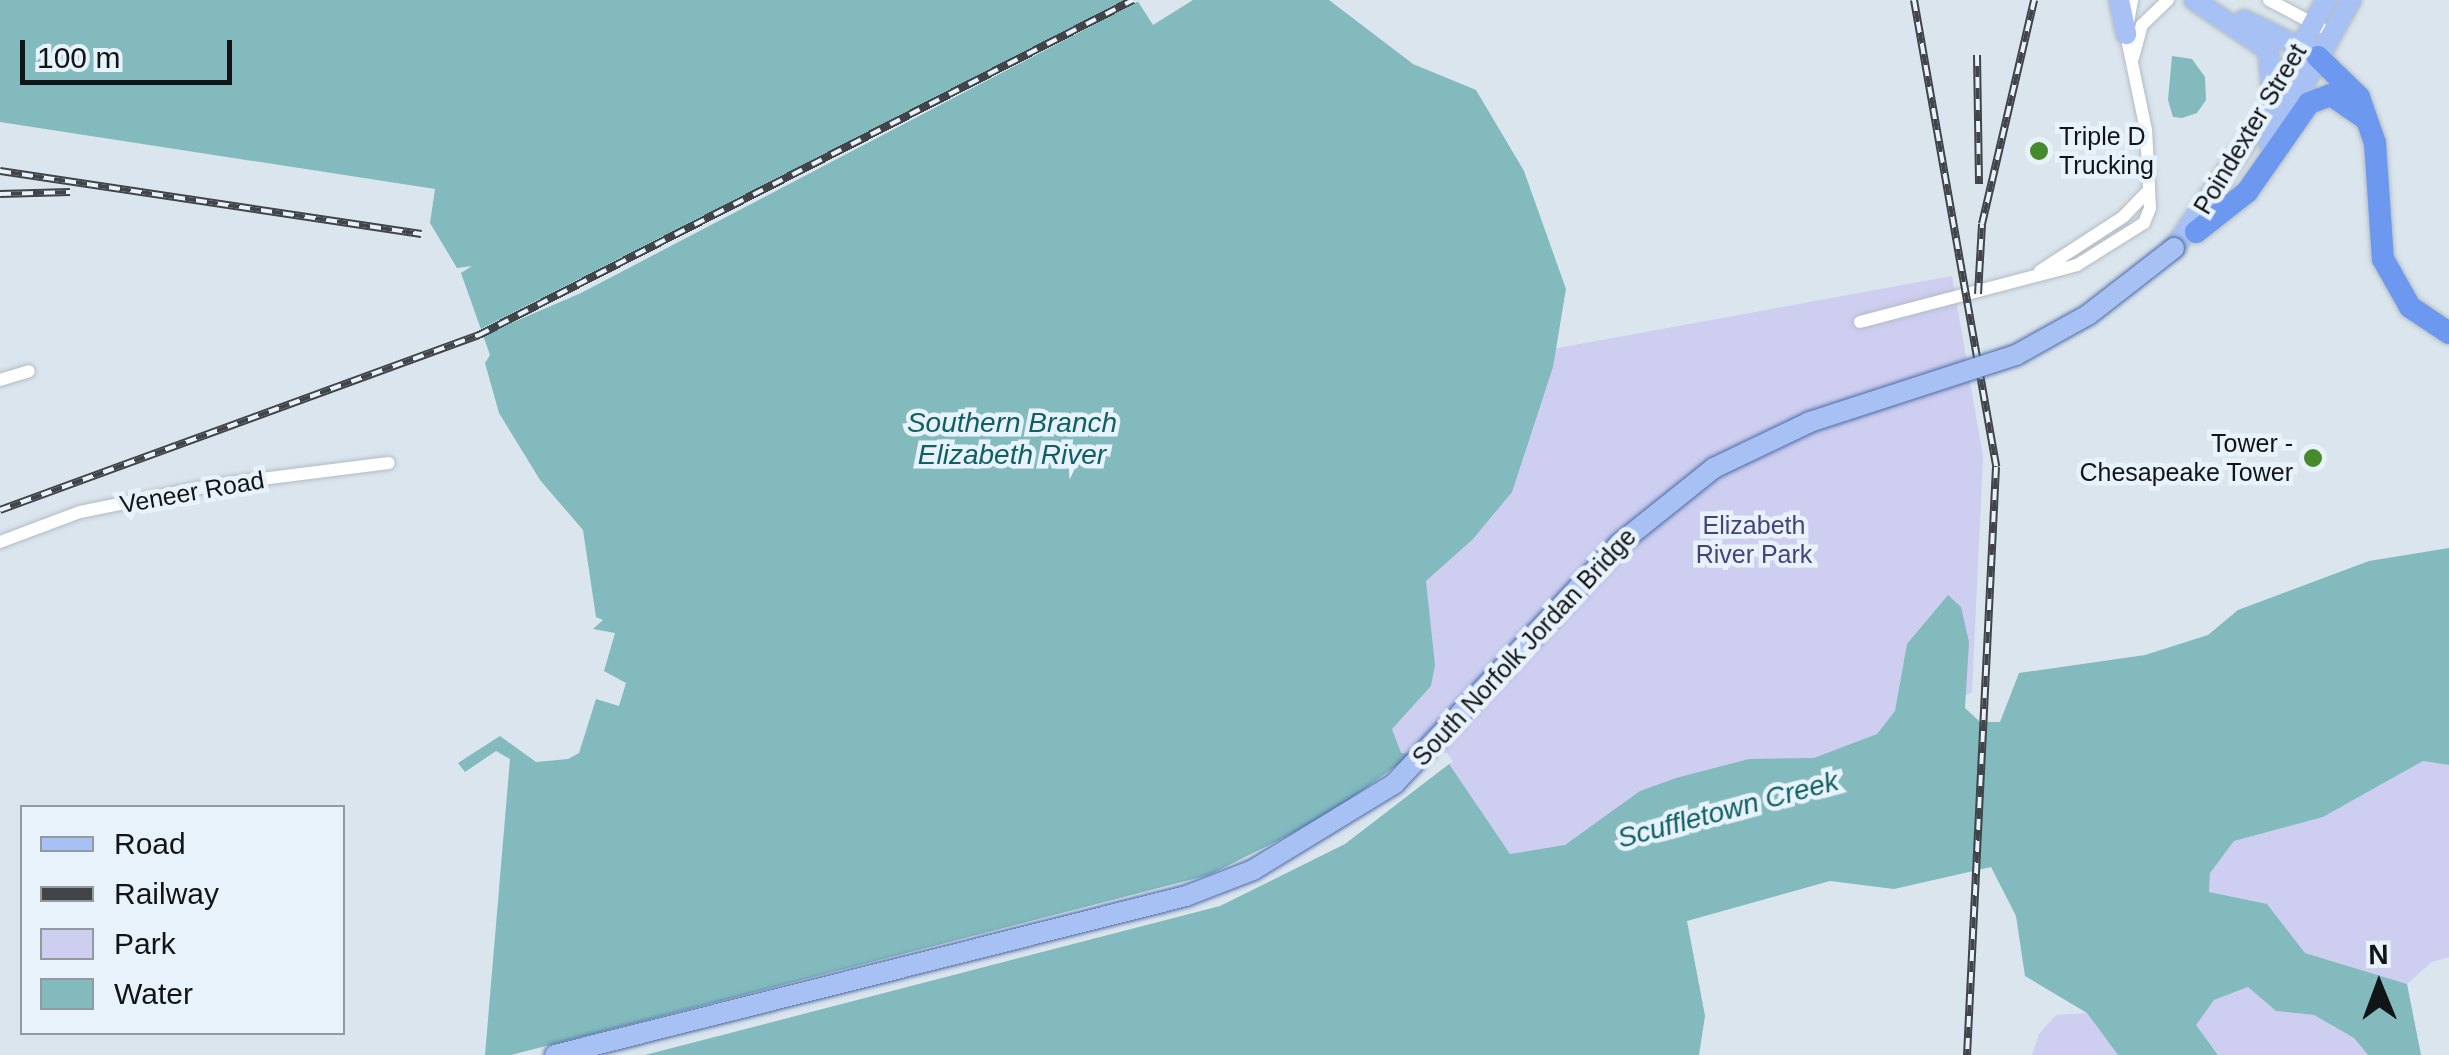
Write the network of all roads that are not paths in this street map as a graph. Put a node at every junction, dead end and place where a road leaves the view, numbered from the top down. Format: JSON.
{"nodes":[{"id":1,"x":2120,"y":0,"type":"edge"},
{"id":2,"x":2132,"y":0,"type":"edge"},
{"id":3,"x":2168,"y":0,"type":"edge"},
{"id":4,"x":2196,"y":0,"type":"edge"},
{"id":5,"x":2269,"y":0,"type":"edge"},
{"id":6,"x":2326,"y":0,"type":"edge"},
{"id":7,"x":2351,"y":0,"type":"edge"},
{"id":8,"x":2322,"y":28,"type":"junction"},
{"id":9,"x":2126,"y":34,"type":"junction"},
{"id":10,"x":2310,"y":52,"type":"junction"},
{"id":11,"x":2133,"y":61,"type":"junction"},
{"id":12,"x":2271,"y":102,"type":"junction"},
{"id":13,"x":2366,"y":118,"type":"junction"},
{"id":14,"x":2196,"y":232,"type":"junction"},
{"id":15,"x":2174,"y":248,"type":"junction"},
{"id":16,"x":1860,"y":322,"type":"dead end"},
{"id":17,"x":2449,"y":333,"type":"edge"},
{"id":18,"x":29,"y":371,"type":"dead end"},
{"id":19,"x":0,"y":380,"type":"edge"},
{"id":20,"x":390,"y":463,"type":"dead end"},
{"id":21,"x":0,"y":542,"type":"edge"},
{"id":22,"x":555,"y":1055,"type":"edge"}],
"edges":[{"from":1,"to":9,"type":"main road"},
{"from":2,"to":9,"type":"street"},
{"from":3,"to":11,"type":"street"},
{"from":4,"to":10,"type":"main road"},
{"from":4,"to":12,"type":"main road"},
{"from":5,"to":8,"type":"street"},
{"from":6,"to":8,"type":"main road","name":"Poindexter Street"},
{"from":7,"to":8,"type":"main road","name":"Poindexter Street"},
{"from":8,"to":10,"type":"main road","name":"Poindexter Street"},
{"from":9,"to":11,"type":"street"},
{"from":10,"to":12,"type":"main road","name":"Poindexter Street"},
{"from":10,"to":13,"type":"highway"},
{"from":10,"to":14,"type":"main road","name":"Poindexter Street"},
{"from":11,"to":16,"type":"street"},
{"from":12,"to":15,"type":"main road","name":"Poindexter Street"},
{"from":13,"to":14,"type":"highway"},
{"from":13,"to":17,"type":"highway"},
{"from":14,"to":15,"type":"main road","name":"Poindexter Street"},
{"from":15,"to":22,"type":"main road","name":"South Norfolk Jordan Bridge","bridge":true},
{"from":18,"to":19,"type":"street"},
{"from":20,"to":21,"type":"street","name":"Veneer Road"}]}
